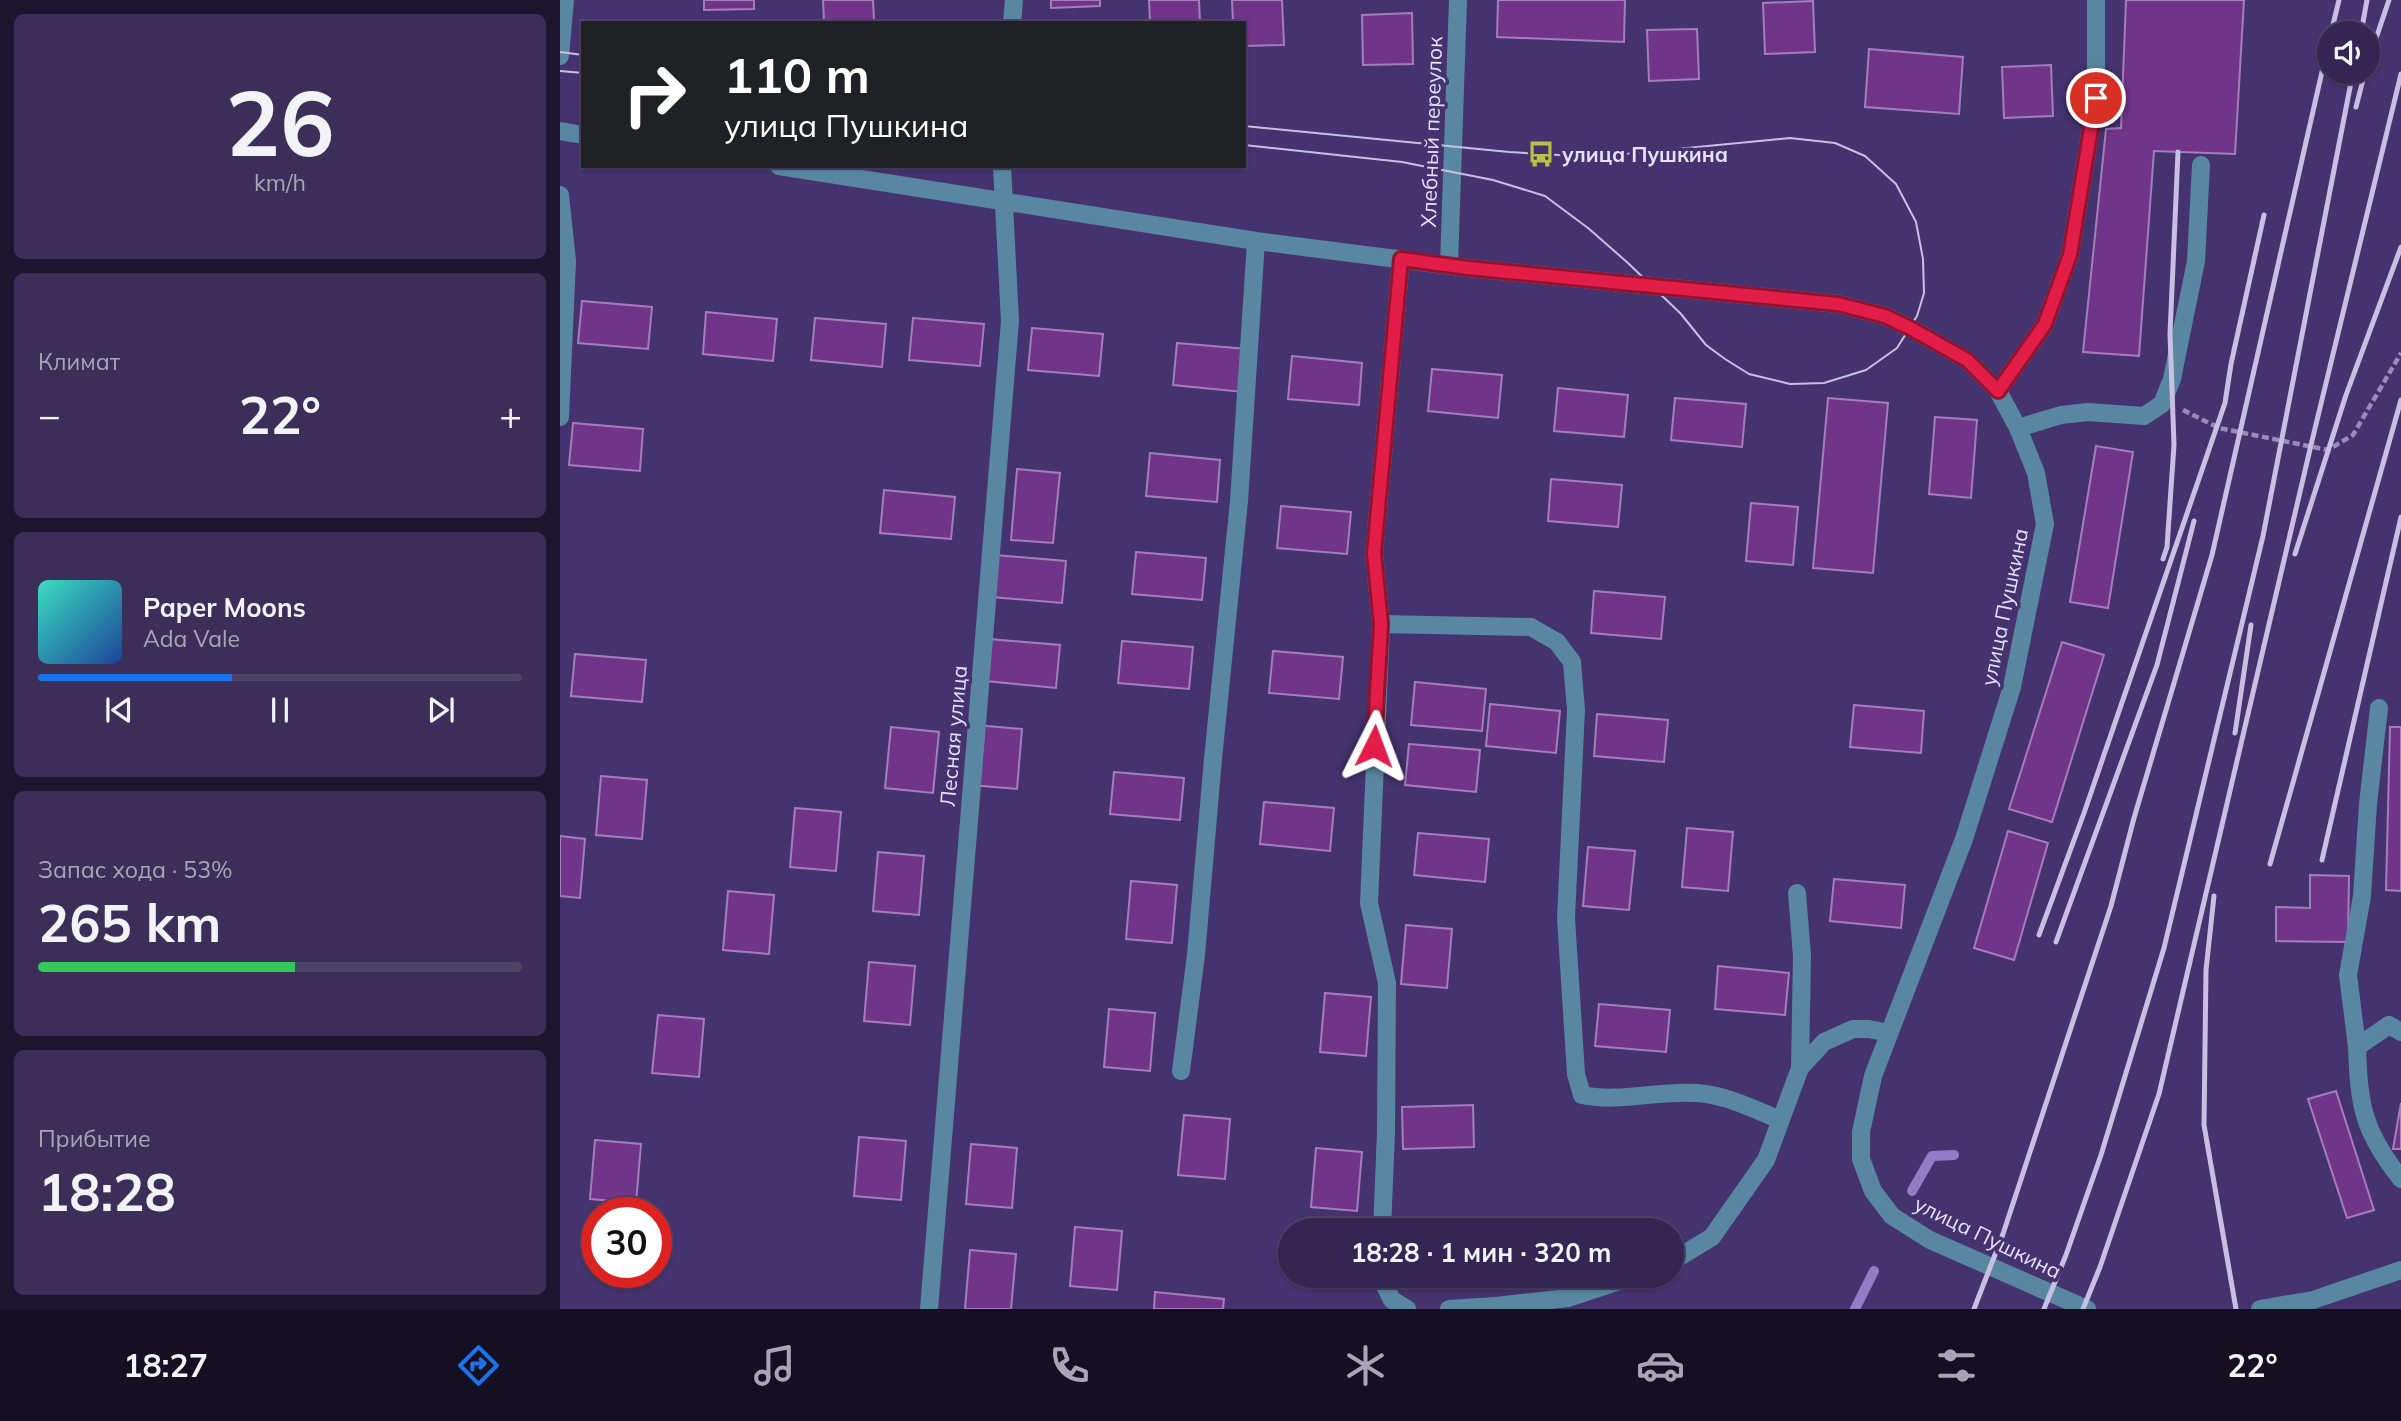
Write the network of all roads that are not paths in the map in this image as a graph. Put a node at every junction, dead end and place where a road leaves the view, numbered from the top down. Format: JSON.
{"nodes":[{"id":1,"x":565,"y":0,"type":"edge"},
{"id":2,"x":1014,"y":0,"type":"edge"},
{"id":3,"x":1458,"y":0,"type":"edge"},
{"id":4,"x":2096,"y":0,"type":"edge"},
{"id":5,"x":1012,"y":21,"type":"edge"},
{"id":6,"x":560,"y":56,"type":"edge"},
{"id":7,"x":560,"y":131,"type":"edge"},
{"id":8,"x":581,"y":135,"type":"edge"},
{"id":9,"x":2201,"y":165,"type":"dead end"},
{"id":10,"x":792,"y":168,"type":"edge"},
{"id":11,"x":1002,"y":168,"type":"edge"},
{"id":12,"x":560,"y":195,"type":"edge"},
{"id":13,"x":1005,"y":202,"type":"junction"},
{"id":14,"x":1256,"y":241,"type":"junction"},
{"id":15,"x":1401,"y":259,"type":"junction"},
{"id":16,"x":1449,"y":265,"type":"junction"},
{"id":17,"x":1998,"y":391,"type":"junction"},
{"id":18,"x":560,"y":417,"type":"edge"},
{"id":19,"x":2018,"y":428,"type":"junction"},
{"id":20,"x":1381,"y":624,"type":"junction"},
{"id":21,"x":2379,"y":708,"type":"dead end"},
{"id":22,"x":1797,"y":893,"type":"dead end"},
{"id":23,"x":2397,"y":1025,"type":"edge"},
{"id":24,"x":1888,"y":1033,"type":"junction"},
{"id":25,"x":2357,"y":1047,"type":"junction"},
{"id":26,"x":1800,"y":1068,"type":"junction"},
{"id":27,"x":1181,"y":1071,"type":"dead end"},
{"id":28,"x":1780,"y":1120,"type":"junction"},
{"id":29,"x":2401,"y":1179,"type":"edge"},
{"id":30,"x":1382,"y":1218,"type":"edge"},
{"id":31,"x":1684,"y":1254,"type":"edge"},
{"id":32,"x":2401,"y":1270,"type":"edge"},
{"id":33,"x":1386,"y":1288,"type":"edge"},
{"id":34,"x":1598,"y":1288,"type":"edge"},
{"id":35,"x":1495,"y":1308,"type":"edge"},
{"id":36,"x":929,"y":1309,"type":"edge"},
{"id":37,"x":1407,"y":1309,"type":"edge"},
{"id":38,"x":1449,"y":1309,"type":"edge"},
{"id":39,"x":2087,"y":1309,"type":"edge"},
{"id":40,"x":2260,"y":1309,"type":"edge"}],
"edges":[{"from":1,"to":6,"type":"street"},
{"from":2,"to":5,"type":"street"},
{"from":3,"to":16,"type":"street","name":"Хлебный переулок"},
{"from":4,"to":17,"type":"street"},
{"from":7,"to":8,"type":"street"},
{"from":9,"to":19,"type":"street"},
{"from":10,"to":13,"type":"street","name":"улица Пушкина"},
{"from":11,"to":13,"type":"street","name":"Лесная улица"},
{"from":12,"to":18,"type":"street"},
{"from":13,"to":14,"type":"street","name":"улица Пушкина"},
{"from":13,"to":36,"type":"street","name":"Лесная улица"},
{"from":14,"to":15,"type":"street","name":"улица Пушкина"},
{"from":14,"to":27,"type":"street"},
{"from":15,"to":16,"type":"street","name":"улица Пушкина"},
{"from":15,"to":20,"type":"street"},
{"from":16,"to":17,"type":"street","name":"улица Пушкина"},
{"from":17,"to":19,"type":"street","name":"улица Пушкина"},
{"from":19,"to":24,"type":"street","name":"улица Пушкина"},
{"from":20,"to":28,"type":"street"},
{"from":20,"to":30,"type":"street"},
{"from":21,"to":25,"type":"street"},
{"from":22,"to":26,"type":"street"},
{"from":23,"to":25,"type":"street"},
{"from":24,"to":26,"type":"street"},
{"from":24,"to":39,"type":"street","name":"улица Пушкина"},
{"from":25,"to":29,"type":"street"},
{"from":26,"to":28,"type":"street"},
{"from":28,"to":31,"type":"street"},
{"from":32,"to":40,"type":"street"},
{"from":33,"to":37,"type":"street"},
{"from":34,"to":35,"type":"street"},
{"from":35,"to":38,"type":"street"}]}
